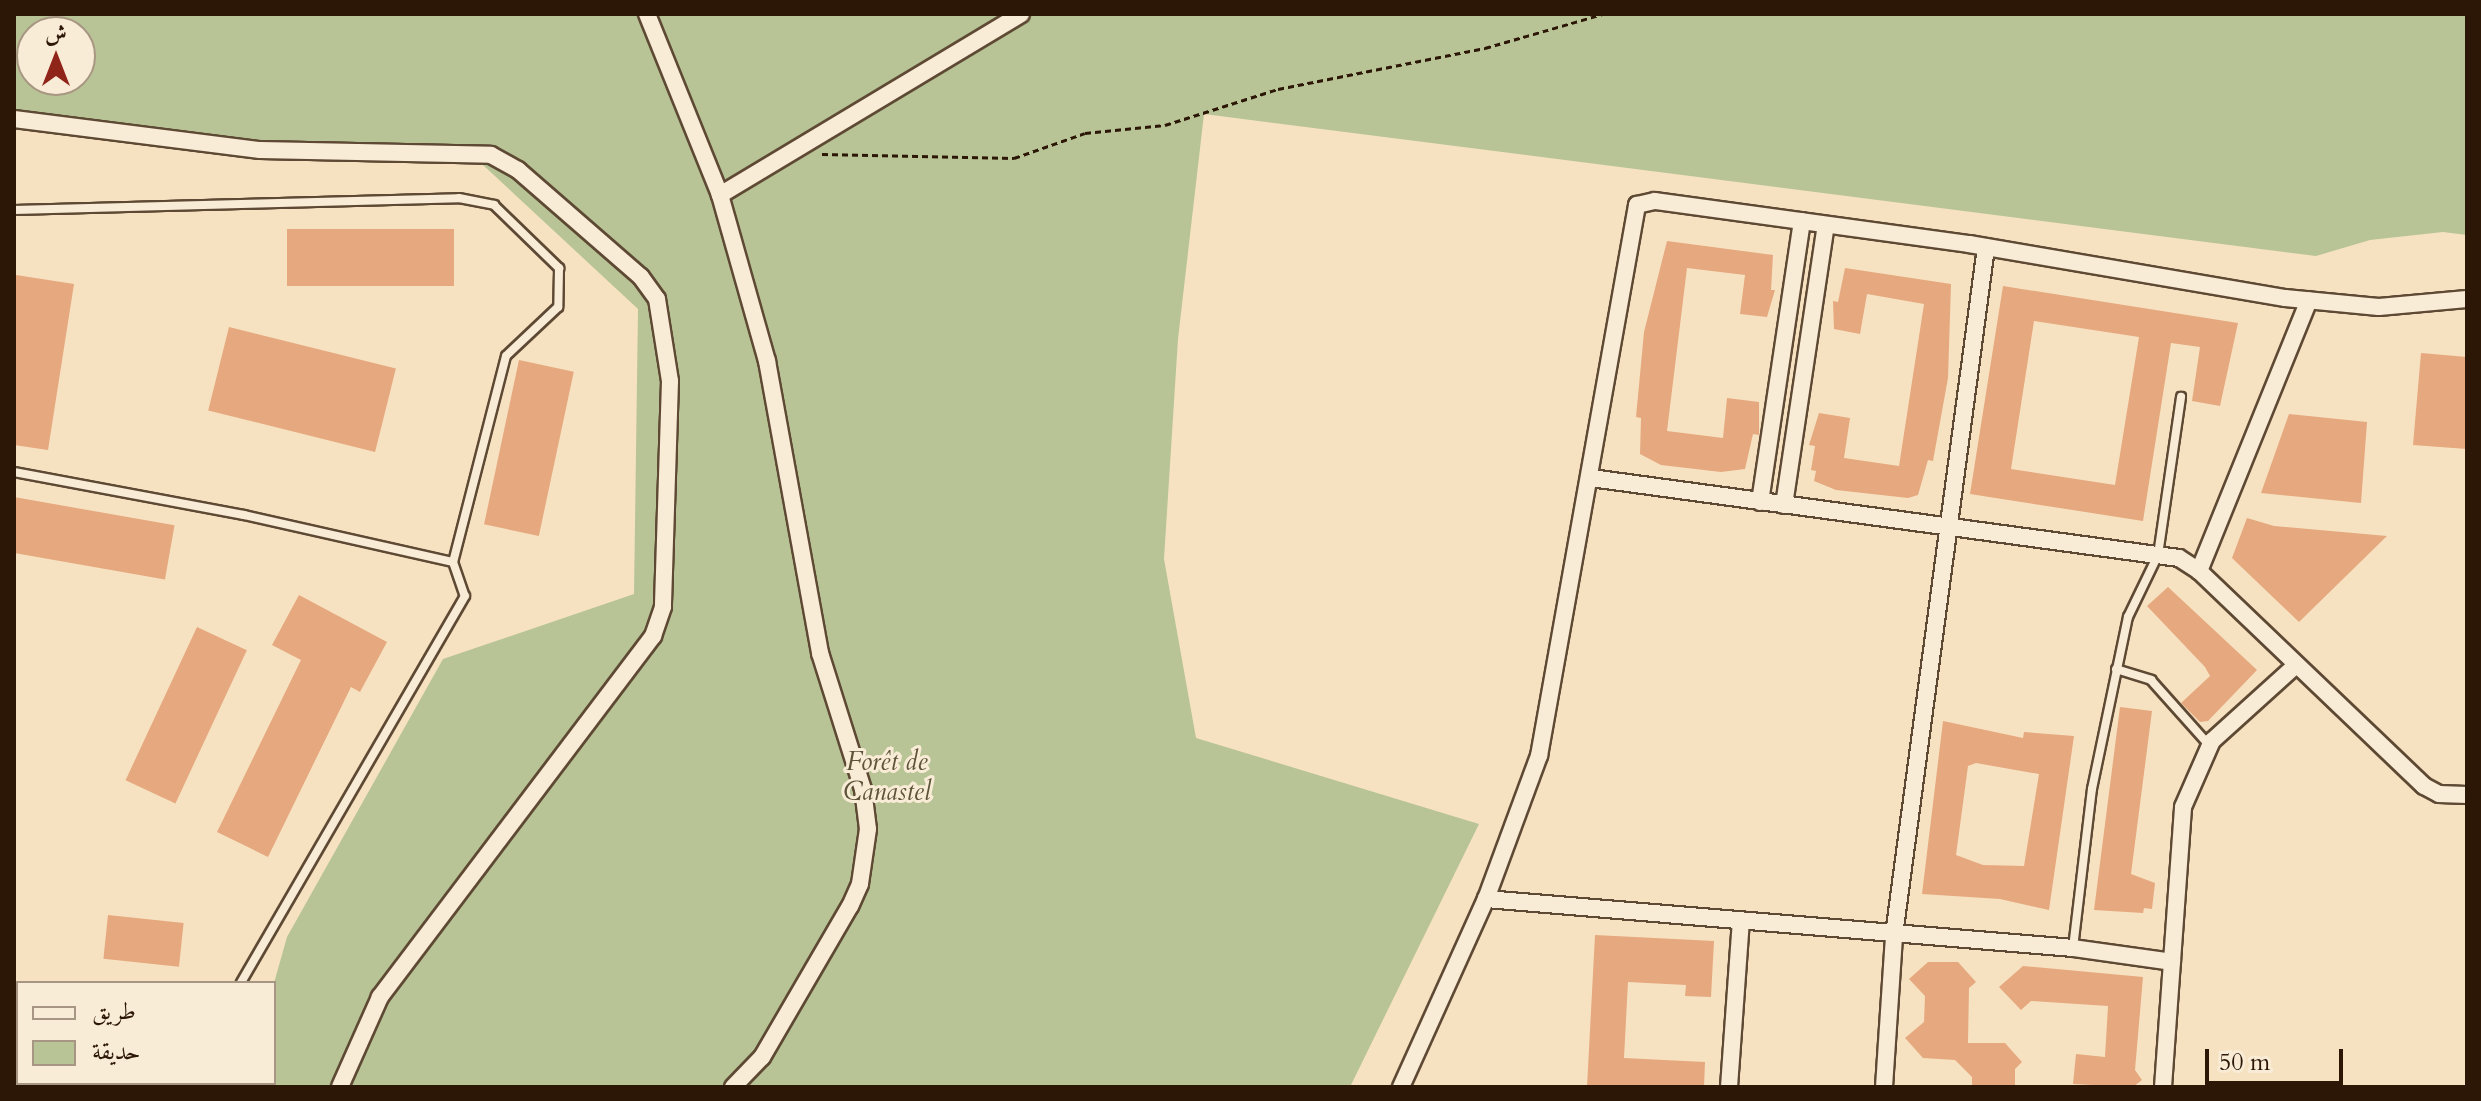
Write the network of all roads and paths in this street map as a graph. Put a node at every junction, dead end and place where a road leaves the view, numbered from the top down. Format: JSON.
{"nodes":[{"id":1,"x":647,"y":14,"type":"edge"},
{"id":2,"x":1021,"y":14,"type":"edge"},
{"id":3,"x":1603,"y":14,"type":"edge"},
{"id":4,"x":14,"y":119,"type":"edge"},
{"id":5,"x":793,"y":153,"type":"junction"},
{"id":6,"x":720,"y":195,"type":"junction"},
{"id":7,"x":14,"y":210,"type":"edge"},
{"id":8,"x":1802,"y":221,"type":"junction"},
{"id":9,"x":1826,"y":225,"type":"junction"},
{"id":10,"x":1986,"y":247,"type":"junction"},
{"id":11,"x":2467,"y":299,"type":"edge"},
{"id":12,"x":2309,"y":300,"type":"junction"},
{"id":13,"x":2181,"y":397,"type":"dead end"},
{"id":14,"x":1775,"y":399,"type":"junction"},
{"id":15,"x":1800,"y":402,"type":"junction"},
{"id":16,"x":14,"y":472,"type":"edge"},
{"id":17,"x":1591,"y":478,"type":"junction"},
{"id":18,"x":1760,"y":502,"type":"junction"},
{"id":19,"x":1784,"y":505,"type":"junction"},
{"id":20,"x":1945,"y":528,"type":"junction"},
{"id":21,"x":2158,"y":555,"type":"junction"},
{"id":22,"x":453,"y":562,"type":"junction"},
{"id":23,"x":2199,"y":571,"type":"junction"},
{"id":24,"x":2296,"y":665,"type":"junction"},
{"id":25,"x":2116,"y":669,"type":"junction"},
{"id":26,"x":2210,"y":746,"type":"junction"},
{"id":27,"x":2467,"y":795,"type":"edge"},
{"id":28,"x":1486,"y":899,"type":"junction"},
{"id":29,"x":1741,"y":920,"type":"junction"},
{"id":30,"x":1894,"y":935,"type":"junction"},
{"id":31,"x":2073,"y":948,"type":"junction"},
{"id":32,"x":2172,"y":962,"type":"junction"},
{"id":33,"x":242,"y":981,"type":"edge"},
{"id":34,"x":340,"y":1087,"type":"edge"},
{"id":35,"x":733,"y":1087,"type":"edge"},
{"id":36,"x":1401,"y":1087,"type":"edge"},
{"id":37,"x":1729,"y":1087,"type":"edge"},
{"id":38,"x":1884,"y":1087,"type":"edge"},
{"id":39,"x":2163,"y":1087,"type":"edge"}],
"edges":[{"from":1,"to":6,"type":"street"},
{"from":2,"to":5,"type":"street"},
{"from":3,"to":5,"type":"path"},
{"from":4,"to":34,"type":"street"},
{"from":5,"to":6,"type":"street"},
{"from":6,"to":35,"type":"street"},
{"from":7,"to":22,"type":"lane"},
{"from":8,"to":9,"type":"street"},
{"from":8,"to":14,"type":"street"},
{"from":8,"to":17,"type":"street"},
{"from":9,"to":10,"type":"street"},
{"from":9,"to":15,"type":"street"},
{"from":10,"to":12,"type":"street"},
{"from":10,"to":20,"type":"street"},
{"from":11,"to":12,"type":"street"},
{"from":12,"to":23,"type":"street"},
{"from":13,"to":21,"type":"lane"},
{"from":14,"to":15,"type":"street"},
{"from":14,"to":18,"type":"street"},
{"from":15,"to":19,"type":"street"},
{"from":16,"to":22,"type":"lane"},
{"from":17,"to":18,"type":"street"},
{"from":17,"to":28,"type":"street"},
{"from":18,"to":19,"type":"street"},
{"from":19,"to":20,"type":"street"},
{"from":20,"to":21,"type":"street"},
{"from":20,"to":30,"type":"street"},
{"from":21,"to":23,"type":"street"},
{"from":21,"to":25,"type":"lane"},
{"from":22,"to":33,"type":"lane"},
{"from":23,"to":24,"type":"street"},
{"from":24,"to":26,"type":"street"},
{"from":24,"to":27,"type":"street"},
{"from":25,"to":26,"type":"lane"},
{"from":25,"to":31,"type":"lane"},
{"from":26,"to":32,"type":"street"},
{"from":28,"to":29,"type":"street"},
{"from":28,"to":36,"type":"street"},
{"from":29,"to":30,"type":"street"},
{"from":29,"to":37,"type":"street"},
{"from":30,"to":31,"type":"street"},
{"from":30,"to":38,"type":"street"},
{"from":31,"to":32,"type":"street"},
{"from":32,"to":39,"type":"street"}]}
